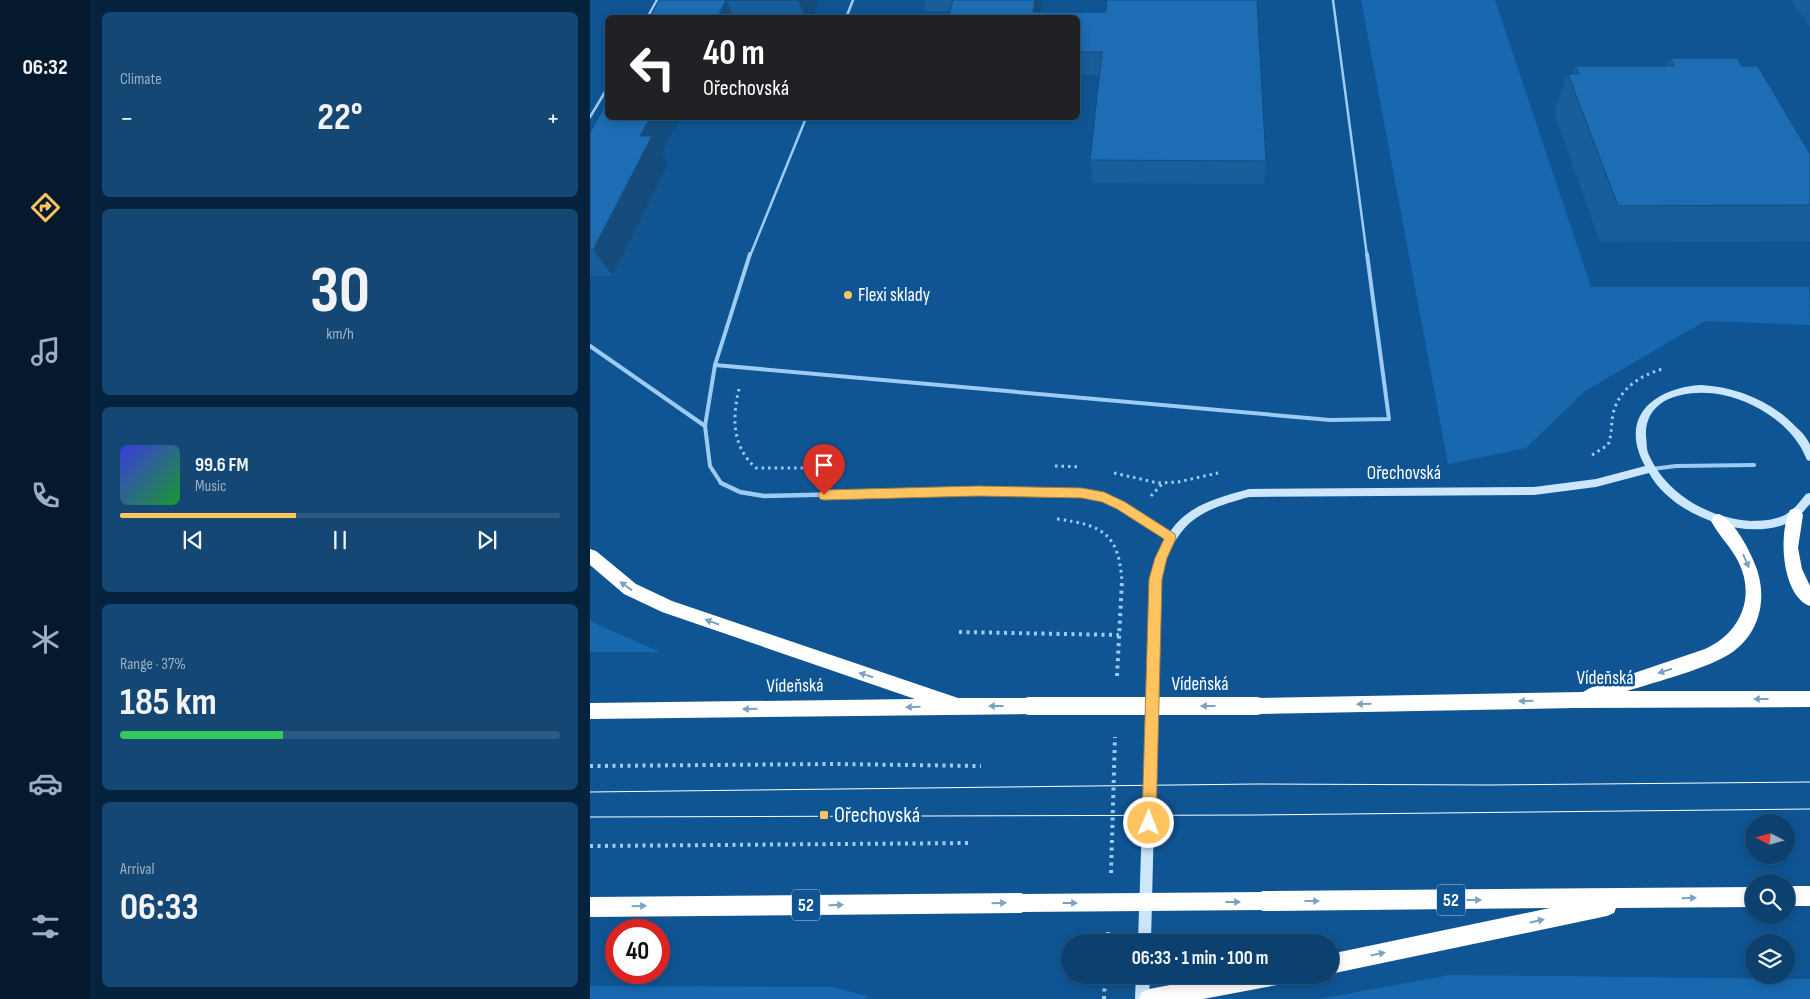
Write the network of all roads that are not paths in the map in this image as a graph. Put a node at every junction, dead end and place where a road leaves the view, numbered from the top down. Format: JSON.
{"nodes":[{"id":1,"x":657,"y":0,"type":"edge"},
{"id":2,"x":853,"y":0,"type":"edge"},
{"id":3,"x":1333,"y":0,"type":"edge"},
{"id":4,"x":649,"y":15,"type":"edge"},
{"id":5,"x":847,"y":15,"type":"edge"},
{"id":6,"x":605,"y":92,"type":"edge"},
{"id":7,"x":590,"y":117,"type":"edge"},
{"id":8,"x":805,"y":120,"type":"edge"},
{"id":9,"x":590,"y":346,"type":"edge"},
{"id":10,"x":715,"y":365,"type":"junction"},
{"id":11,"x":705,"y":426,"type":"junction"},
{"id":12,"x":1810,"y":457,"type":"edge"},
{"id":13,"x":1754,"y":465,"type":"dead end"},
{"id":14,"x":1649,"y":469,"type":"junction"},
{"id":15,"x":721,"y":483,"type":"joint"},
{"id":16,"x":1810,"y":498,"type":"edge"},
{"id":17,"x":1795,"y":515,"type":"junction"},
{"id":18,"x":1720,"y":521,"type":"junction"},
{"id":19,"x":1171,"y":538,"type":"junction"},
{"id":20,"x":590,"y":556,"type":"edge"},
{"id":21,"x":1810,"y":599,"type":"edge"},
{"id":22,"x":1810,"y":699,"type":"edge"},
{"id":23,"x":1575,"y":700,"type":"junction"},
{"id":24,"x":962,"y":706,"type":"junction"},
{"id":25,"x":590,"y":711,"type":"edge"},
{"id":26,"x":1795,"y":896,"type":"edge"},
{"id":27,"x":1810,"y":896,"type":"edge"},
{"id":28,"x":1745,"y":897,"type":"edge"},
{"id":29,"x":1640,"y":899,"type":"junction"},
{"id":30,"x":590,"y":907,"type":"edge"},
{"id":31,"x":1144,"y":934,"type":"edge"},
{"id":32,"x":1339,"y":962,"type":"edge"},
{"id":33,"x":1143,"y":984,"type":"edge"},
{"id":34,"x":1230,"y":984,"type":"edge"},
{"id":35,"x":1142,"y":999,"type":"edge"},
{"id":36,"x":1149,"y":999,"type":"edge"}],
"edges":[{"from":1,"to":4,"type":"lane"},
{"from":2,"to":5,"type":"lane"},
{"from":3,"to":10,"type":"lane"},
{"from":6,"to":7,"type":"lane"},
{"from":8,"to":10,"type":"lane"},
{"from":9,"to":11,"type":"lane"},
{"from":10,"to":11,"type":"lane"},
{"from":11,"to":15,"type":"lane"},
{"from":12,"to":14,"type":"street"},
{"from":13,"to":14,"type":"lane"},
{"from":14,"to":18,"type":"street"},
{"from":14,"to":19,"type":"street","name":"Ořechovská"},
{"from":15,"to":19,"type":"street"},
{"from":16,"to":17,"type":"street"},
{"from":17,"to":18,"type":"street"},
{"from":17,"to":21,"type":"highway"},
{"from":18,"to":23,"type":"highway","one_way":true},
{"from":19,"to":31,"type":"street","name":"Ořechovská"},
{"from":24,"to":20,"type":"highway","one_way":true},
{"from":22,"to":23,"type":"highway","name":"Vídeňská","one_way":true},
{"from":23,"to":24,"type":"highway","name":"Vídeňská","one_way":true,"bridge":true},
{"from":24,"to":25,"type":"highway","name":"Vídeňská","one_way":true},
{"from":26,"to":27,"type":"highway"},
{"from":29,"to":28,"type":"highway","number":"52","one_way":true},
{"from":30,"to":29,"type":"highway","number":"52","one_way":true,"bridge":true},
{"from":32,"to":29,"type":"highway","one_way":true},
{"from":33,"to":35,"type":"street"},
{"from":34,"to":36,"type":"highway"}]}
